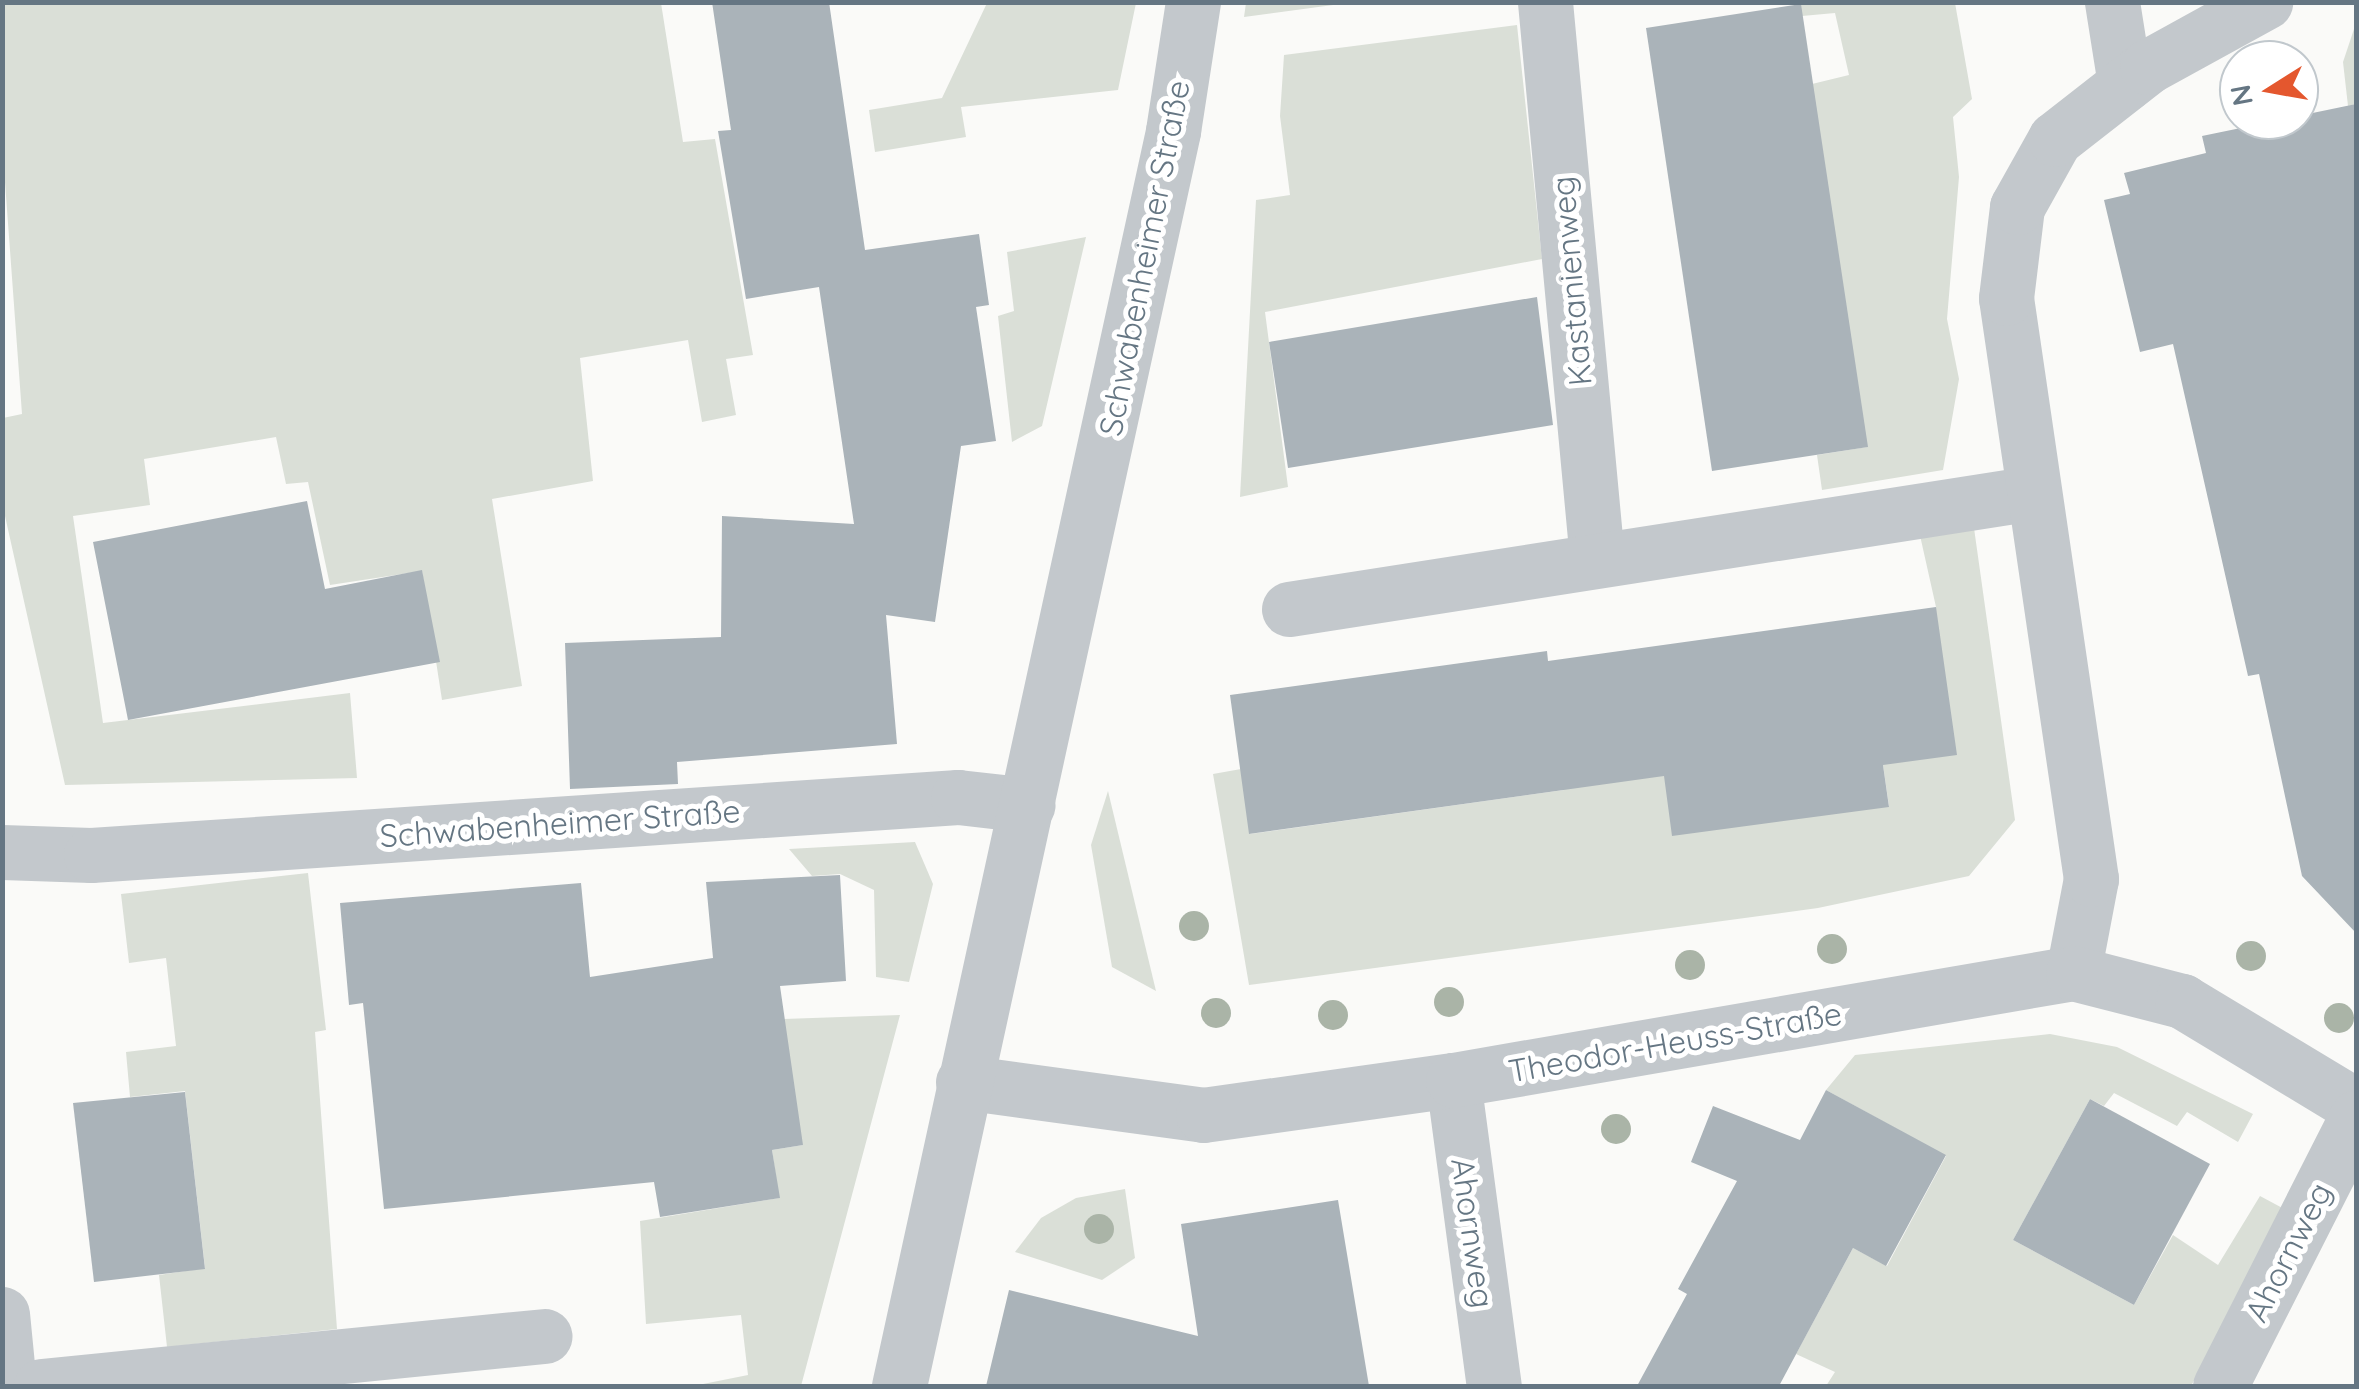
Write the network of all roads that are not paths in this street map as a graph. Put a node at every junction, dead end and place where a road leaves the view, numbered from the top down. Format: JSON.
{"nodes":[{"id":1,"x":1193,"y":2,"type":"edge"},
{"id":2,"x":1545,"y":2,"type":"edge"},
{"id":3,"x":2112,"y":2,"type":"edge"},
{"id":4,"x":2266,"y":2,"type":"edge"},
{"id":5,"x":2125,"y":84,"type":"junction"},
{"id":6,"x":2034,"y":492,"type":"junction"},
{"id":7,"x":1597,"y":559,"type":"junction"},
{"id":8,"x":1288,"y":609,"type":"dead end"},
{"id":9,"x":1028,"y":805,"type":"junction"},
{"id":10,"x":2,"y":852,"type":"edge"},
{"id":11,"x":2073,"y":974,"type":"junction"},
{"id":12,"x":1453,"y":1080,"type":"junction"},
{"id":13,"x":963,"y":1082,"type":"junction"},
{"id":14,"x":2356,"y":1106,"type":"edge"},
{"id":15,"x":2356,"y":1118,"type":"edge"},
{"id":16,"x":2,"y":1314,"type":"edge"},
{"id":17,"x":545,"y":1336,"type":"dead end"},
{"id":18,"x":9,"y":1386,"type":"edge"},
{"id":19,"x":41,"y":1386,"type":"edge"},
{"id":20,"x":899,"y":1386,"type":"edge"},
{"id":21,"x":1494,"y":1386,"type":"edge"},
{"id":22,"x":2220,"y":1386,"type":"edge"}],
"edges":[{"from":1,"to":9,"type":"street","name":"Schwabenheimer Straße"},
{"from":2,"to":7,"type":"street","name":"Kastanienweg"},
{"from":3,"to":5,"type":"street"},
{"from":4,"to":5,"type":"street"},
{"from":5,"to":6,"type":"street"},
{"from":6,"to":7,"type":"street"},
{"from":6,"to":11,"type":"street"},
{"from":7,"to":8,"type":"street"},
{"from":9,"to":10,"type":"street","name":"Schwabenheimer Straße"},
{"from":9,"to":13,"type":"street","name":"Schwabenheimer Straße"},
{"from":11,"to":12,"type":"street","name":"Theodor-Heuss-Straße"},
{"from":11,"to":14,"type":"street","name":"Theodor-Heuss-Straße"},
{"from":12,"to":13,"type":"street","name":"Theodor-Heuss-Straße"},
{"from":12,"to":21,"type":"street","name":"Ahornweg"},
{"from":13,"to":20,"type":"street","name":"Schwabenheimer Straße"},
{"from":15,"to":22,"type":"street","name":"Ahornweg"},
{"from":16,"to":18,"type":"street"},
{"from":17,"to":19,"type":"street"}]}
